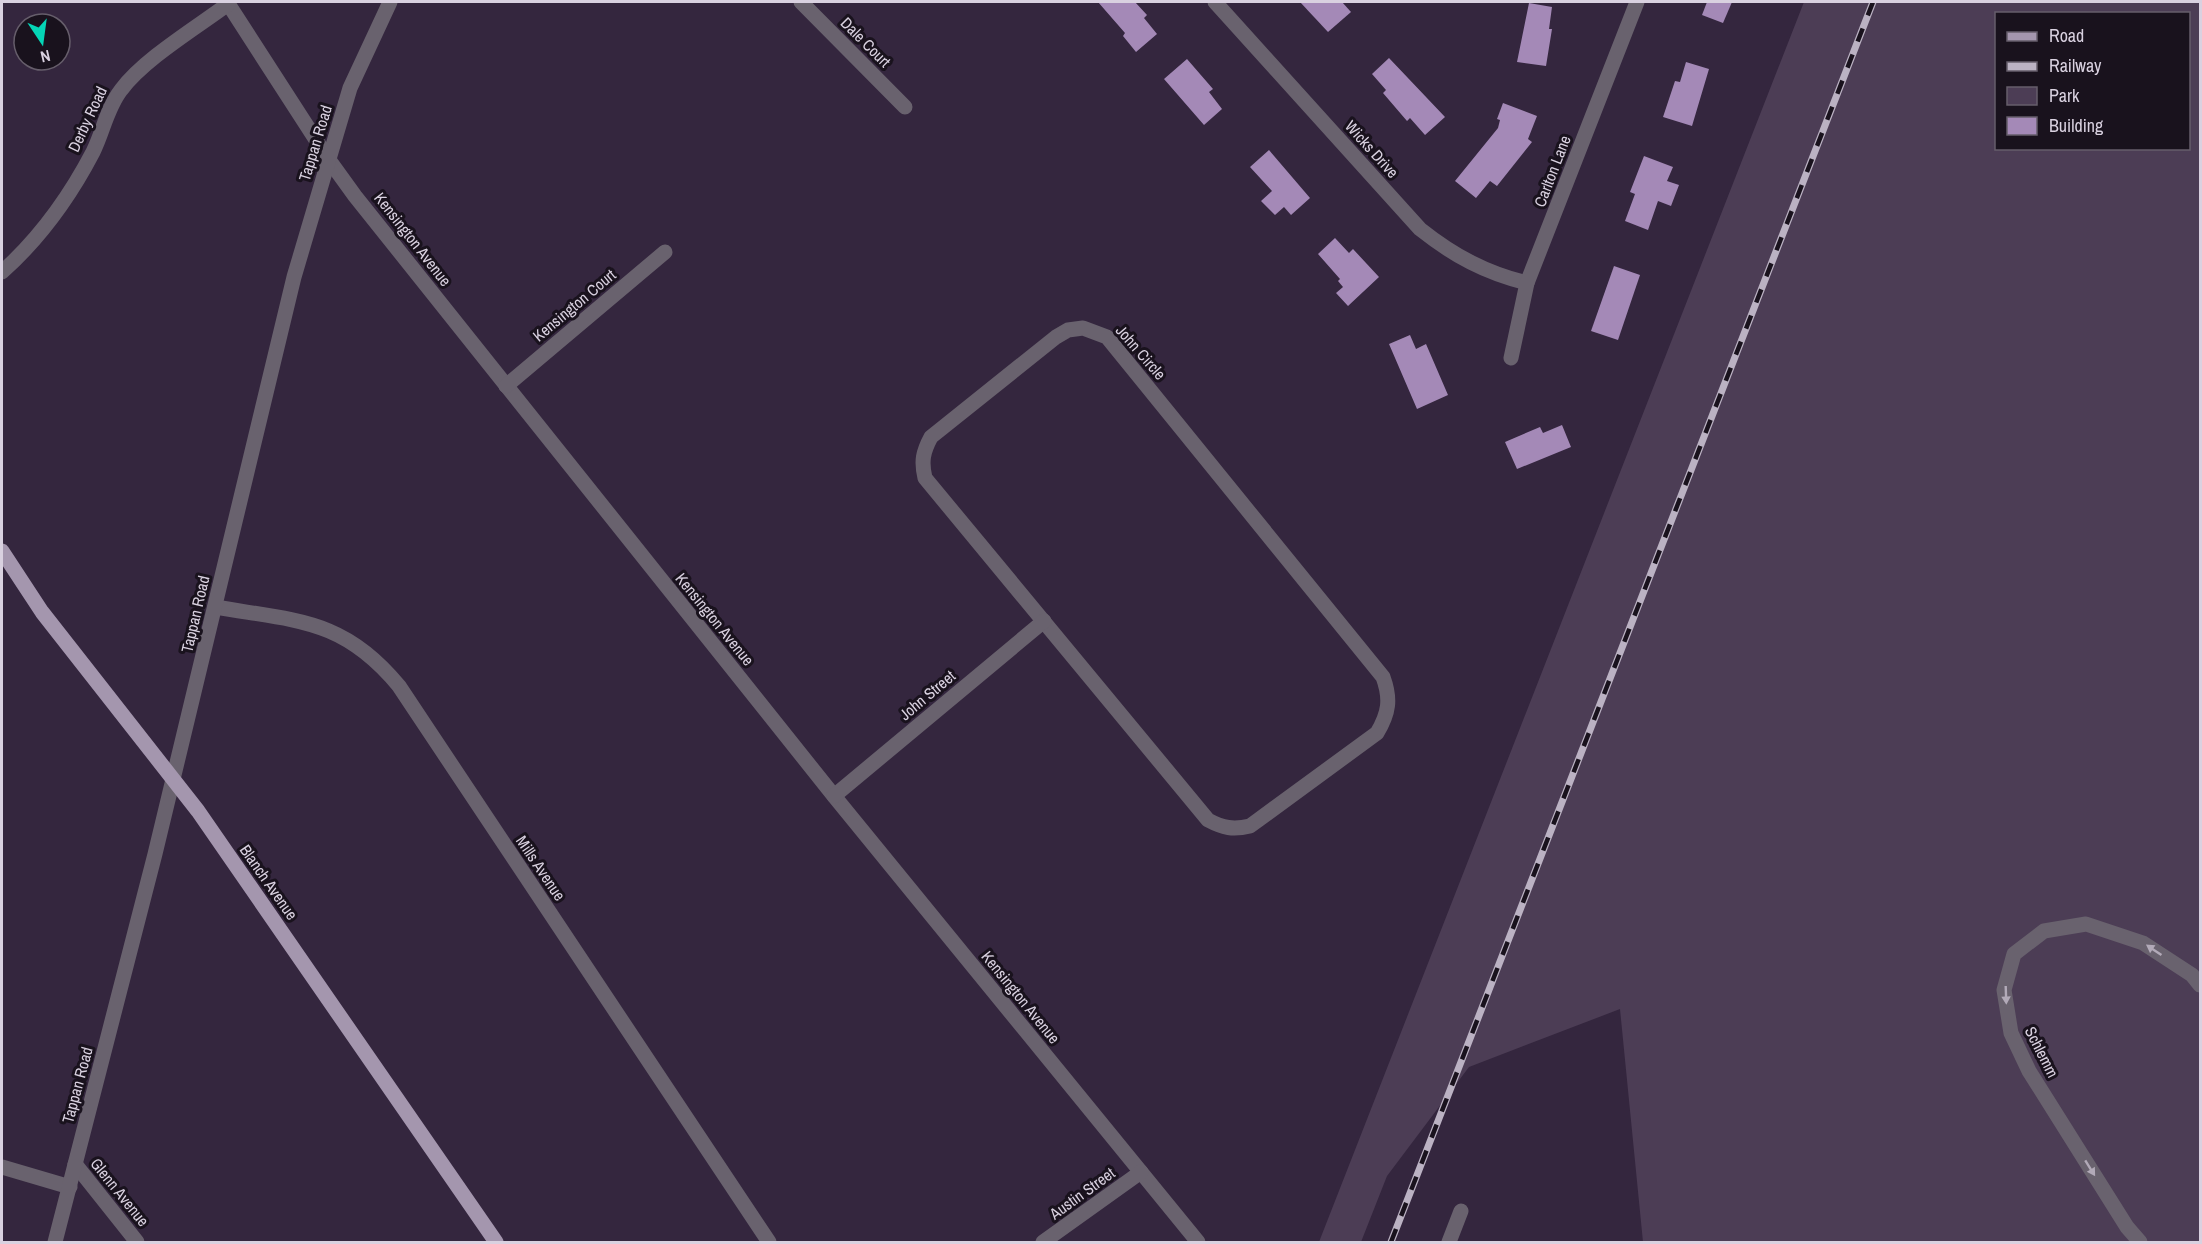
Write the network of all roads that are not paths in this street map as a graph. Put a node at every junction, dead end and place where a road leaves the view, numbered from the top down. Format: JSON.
{"nodes":[{"id":1,"x":390,"y":2,"type":"edge"},
{"id":2,"x":801,"y":2,"type":"edge"},
{"id":3,"x":1215,"y":2,"type":"edge"},
{"id":4,"x":1637,"y":2,"type":"edge"},
{"id":5,"x":227,"y":3,"type":"edge"},
{"id":6,"x":905,"y":107,"type":"dead end"},
{"id":7,"x":328,"y":160,"type":"junction"},
{"id":8,"x":665,"y":252,"type":"dead end"},
{"id":9,"x":2,"y":272,"type":"edge"},
{"id":10,"x":1527,"y":283,"type":"junction"},
{"id":11,"x":1511,"y":358,"type":"dead end"},
{"id":12,"x":506,"y":386,"type":"junction"},
{"id":13,"x":2,"y":551,"type":"edge"},
{"id":14,"x":215,"y":607,"type":"junction"},
{"id":15,"x":1044,"y":621,"type":"junction"},
{"id":16,"x":173,"y":780,"type":"junction"},
{"id":17,"x":834,"y":796,"type":"junction"},
{"id":18,"x":2200,"y":985,"type":"edge"},
{"id":19,"x":75,"y":1164,"type":"junction"},
{"id":20,"x":2,"y":1167,"type":"edge"},
{"id":21,"x":1141,"y":1172,"type":"junction"},
{"id":22,"x":70,"y":1187,"type":"junction"},
{"id":23,"x":1461,"y":1211,"type":"dead end"},
{"id":24,"x":55,"y":1242,"type":"edge"},
{"id":25,"x":137,"y":1242,"type":"edge"},
{"id":26,"x":496,"y":1242,"type":"edge"},
{"id":27,"x":769,"y":1242,"type":"edge"},
{"id":28,"x":1043,"y":1242,"type":"edge"},
{"id":29,"x":1198,"y":1242,"type":"edge"},
{"id":30,"x":1449,"y":1242,"type":"edge"},
{"id":31,"x":2140,"y":1242,"type":"edge"}],
"edges":[{"from":1,"to":7,"type":"street","name":"Tappan Road"},
{"from":2,"to":6,"type":"street","name":"Dale Court"},
{"from":3,"to":10,"type":"street","name":"Wicks Drive"},
{"from":4,"to":10,"type":"street","name":"Carlton Lane"},
{"from":5,"to":7,"type":"street","name":"Kensington Avenue"},
{"from":5,"to":9,"type":"street","name":"Derby Road"},
{"from":7,"to":12,"type":"street","name":"Kensington Avenue"},
{"from":7,"to":14,"type":"street","name":"Tappan Road"},
{"from":8,"to":12,"type":"street","name":"Kensington Court"},
{"from":10,"to":11,"type":"street","name":"Carlton Lane"},
{"from":12,"to":17,"type":"street","name":"Kensington Avenue"},
{"from":13,"to":16,"type":"main road","name":"Blanch Avenue"},
{"from":14,"to":16,"type":"street","name":"Tappan Road"},
{"from":14,"to":27,"type":"street","name":"Mills Avenue"},
{"from":15,"to":15,"type":"street","name":"John Circle"},
{"from":15,"to":17,"type":"street","name":"John Street"},
{"from":16,"to":19,"type":"street","name":"Tappan Road"},
{"from":16,"to":26,"type":"main road","name":"Blanch Avenue"},
{"from":17,"to":21,"type":"street","name":"Kensington Avenue"},
{"from":18,"to":31,"type":"street","name":"Schlemm","one_way":true},
{"from":19,"to":22,"type":"street","name":"Tappan Road"},
{"from":19,"to":25,"type":"street","name":"Glenn Avenue"},
{"from":20,"to":22,"type":"street"},
{"from":21,"to":28,"type":"street","name":"Austin Street"},
{"from":21,"to":29,"type":"street","name":"Kensington Avenue"},
{"from":22,"to":24,"type":"street","name":"Tappan Road"},
{"from":23,"to":30,"type":"street"}]}
